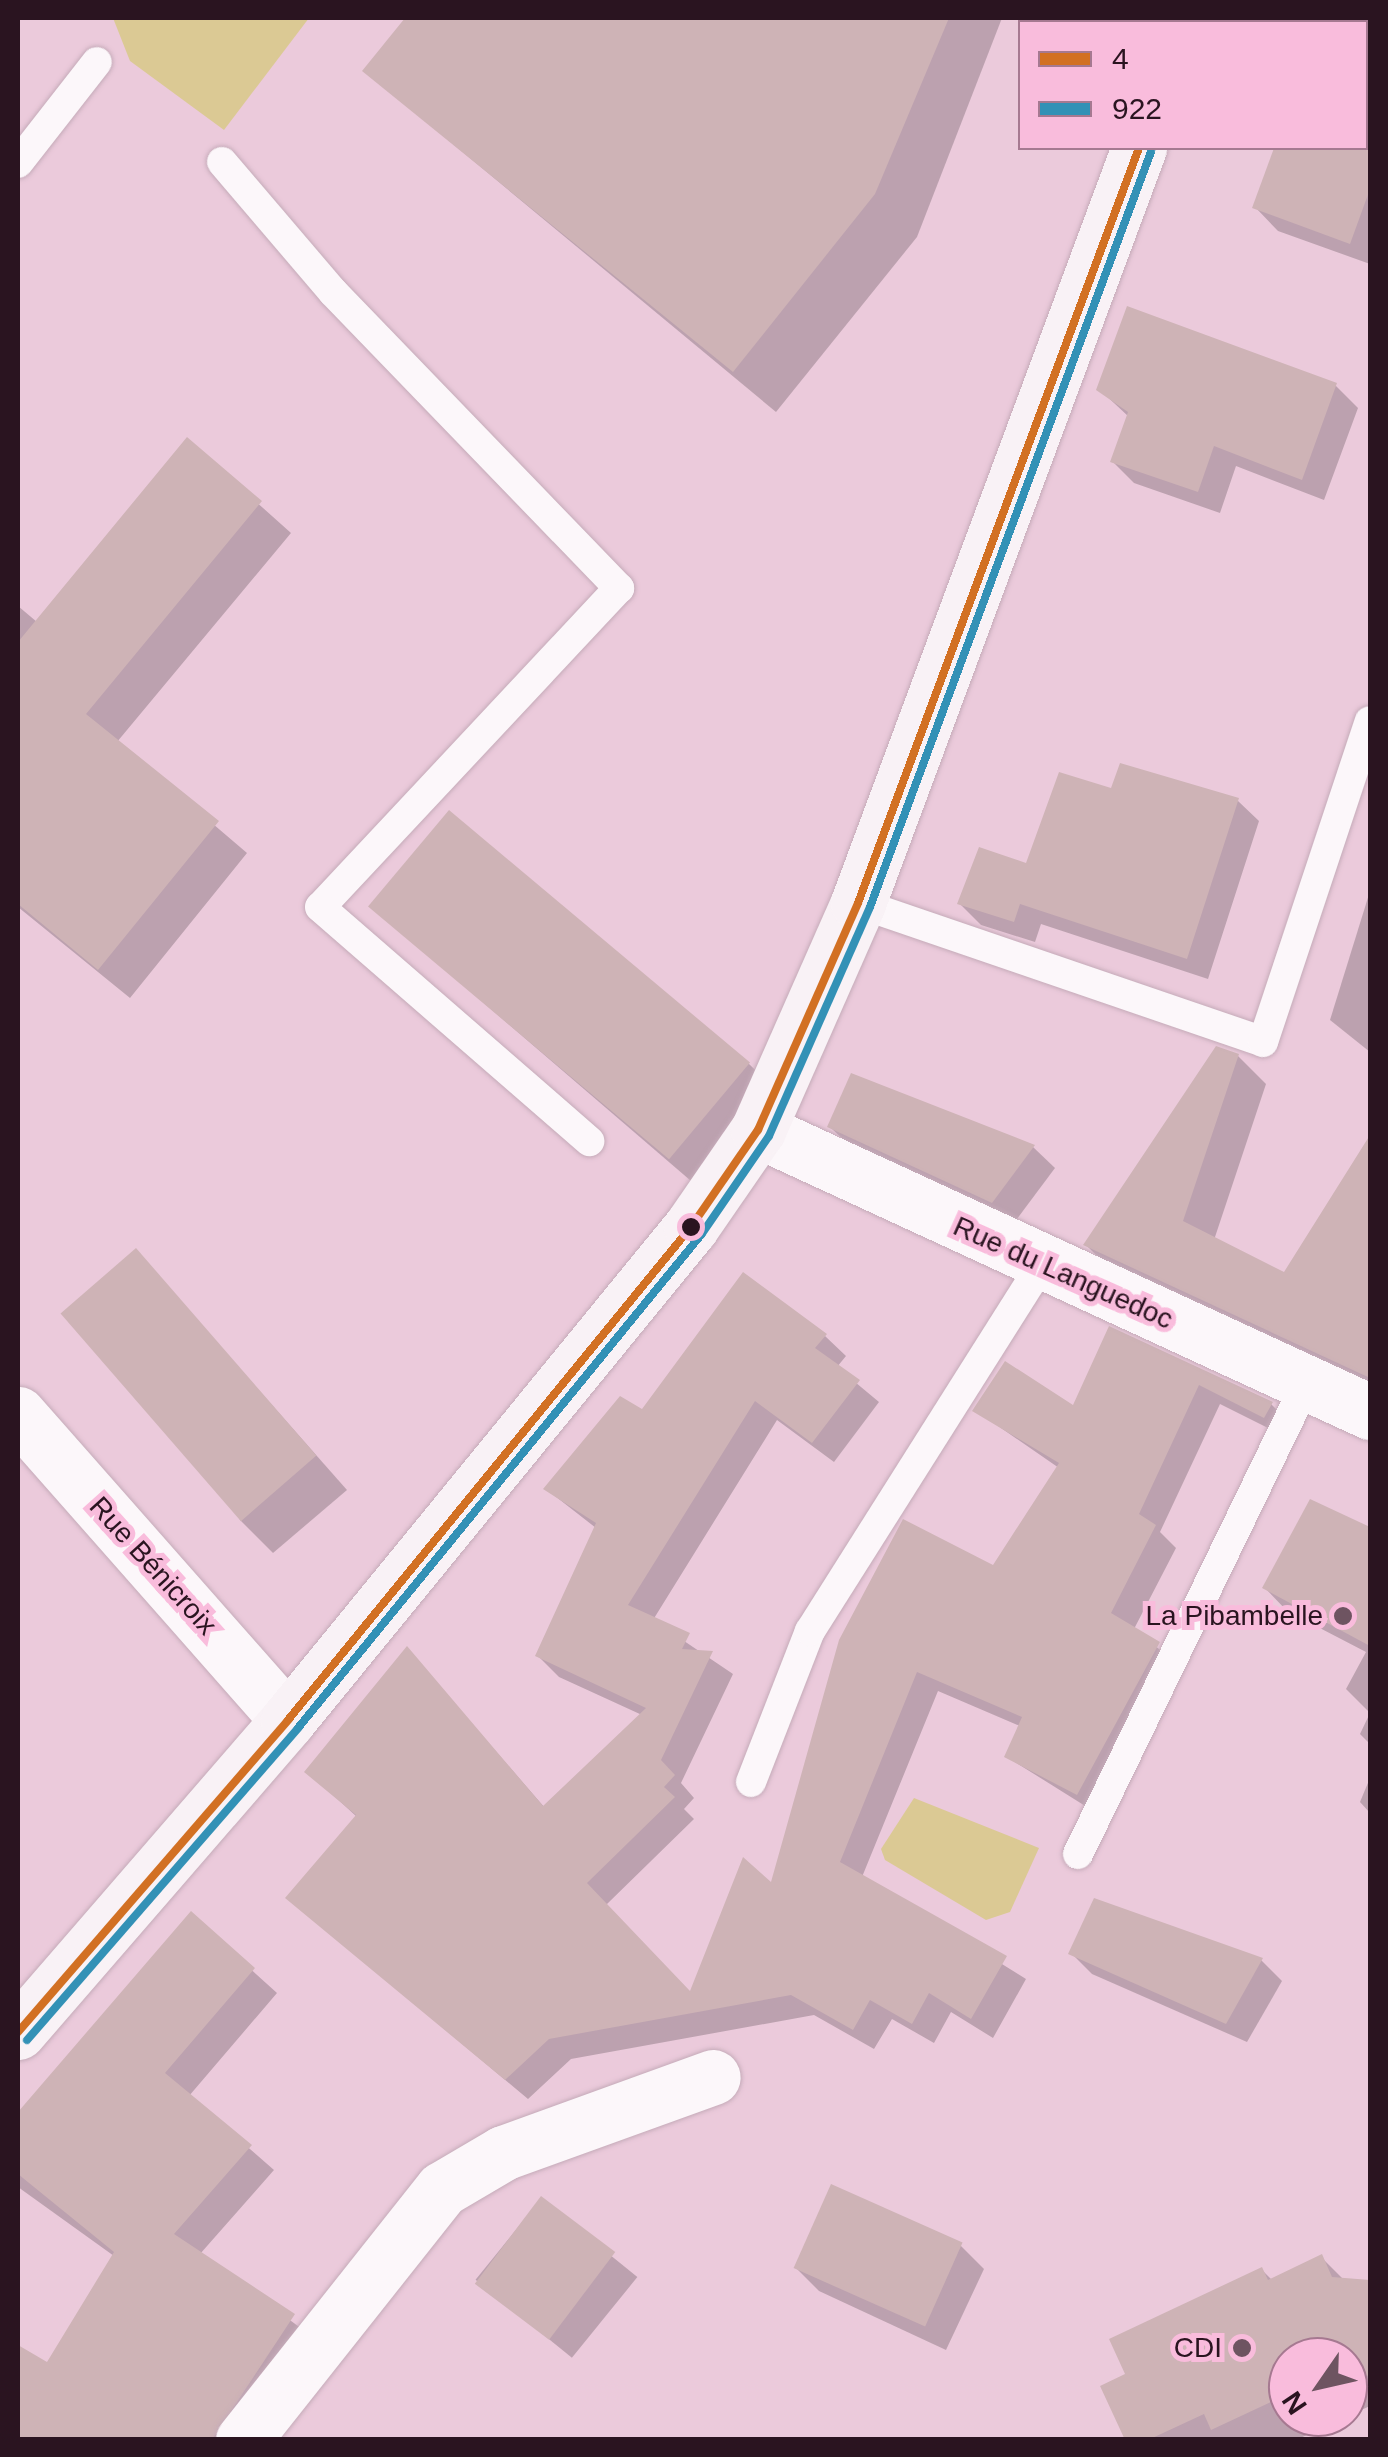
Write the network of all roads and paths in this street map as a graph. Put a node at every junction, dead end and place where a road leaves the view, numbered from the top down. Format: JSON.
{"nodes":[{"id":1,"x":97,"y":62,"type":"dead end"},
{"id":2,"x":1138,"y":150,"type":"edge"},
{"id":3,"x":222,"y":162,"type":"dead end"},
{"id":4,"x":18,"y":164,"type":"edge"},
{"id":5,"x":1370,"y":721,"type":"edge"},
{"id":6,"x":858,"y":903,"type":"junction"},
{"id":7,"x":758,"y":1130,"type":"junction"},
{"id":8,"x":590,"y":1141,"type":"dead end"},
{"id":9,"x":1042,"y":1264,"type":"junction"},
{"id":10,"x":1307,"y":1382,"type":"junction"},
{"id":11,"x":1370,"y":1412,"type":"edge"},
{"id":12,"x":18,"y":1414,"type":"edge"},
{"id":13,"x":288,"y":1720,"type":"junction"},
{"id":14,"x":751,"y":1782,"type":"dead end"},
{"id":15,"x":1078,"y":1854,"type":"dead end"},
{"id":16,"x":18,"y":2032,"type":"edge"},
{"id":17,"x":713,"y":2077,"type":"dead end"},
{"id":18,"x":243,"y":2440,"type":"edge"}],
"edges":[{"from":1,"to":4,"type":"lane"},
{"from":2,"to":6,"type":"main road"},
{"from":3,"to":8,"type":"lane"},
{"from":5,"to":6,"type":"lane"},
{"from":6,"to":7,"type":"main road"},
{"from":7,"to":9,"type":"street","name":"Rue du Languedoc"},
{"from":7,"to":13,"type":"main road"},
{"from":9,"to":10,"type":"street","name":"Rue du Languedoc"},
{"from":9,"to":14,"type":"lane"},
{"from":10,"to":11,"type":"street","name":"Rue du Languedoc"},
{"from":10,"to":15,"type":"lane"},
{"from":12,"to":13,"type":"street","name":"Rue Bénicroix"},
{"from":13,"to":16,"type":"main road"},
{"from":17,"to":18,"type":"street"}]}
